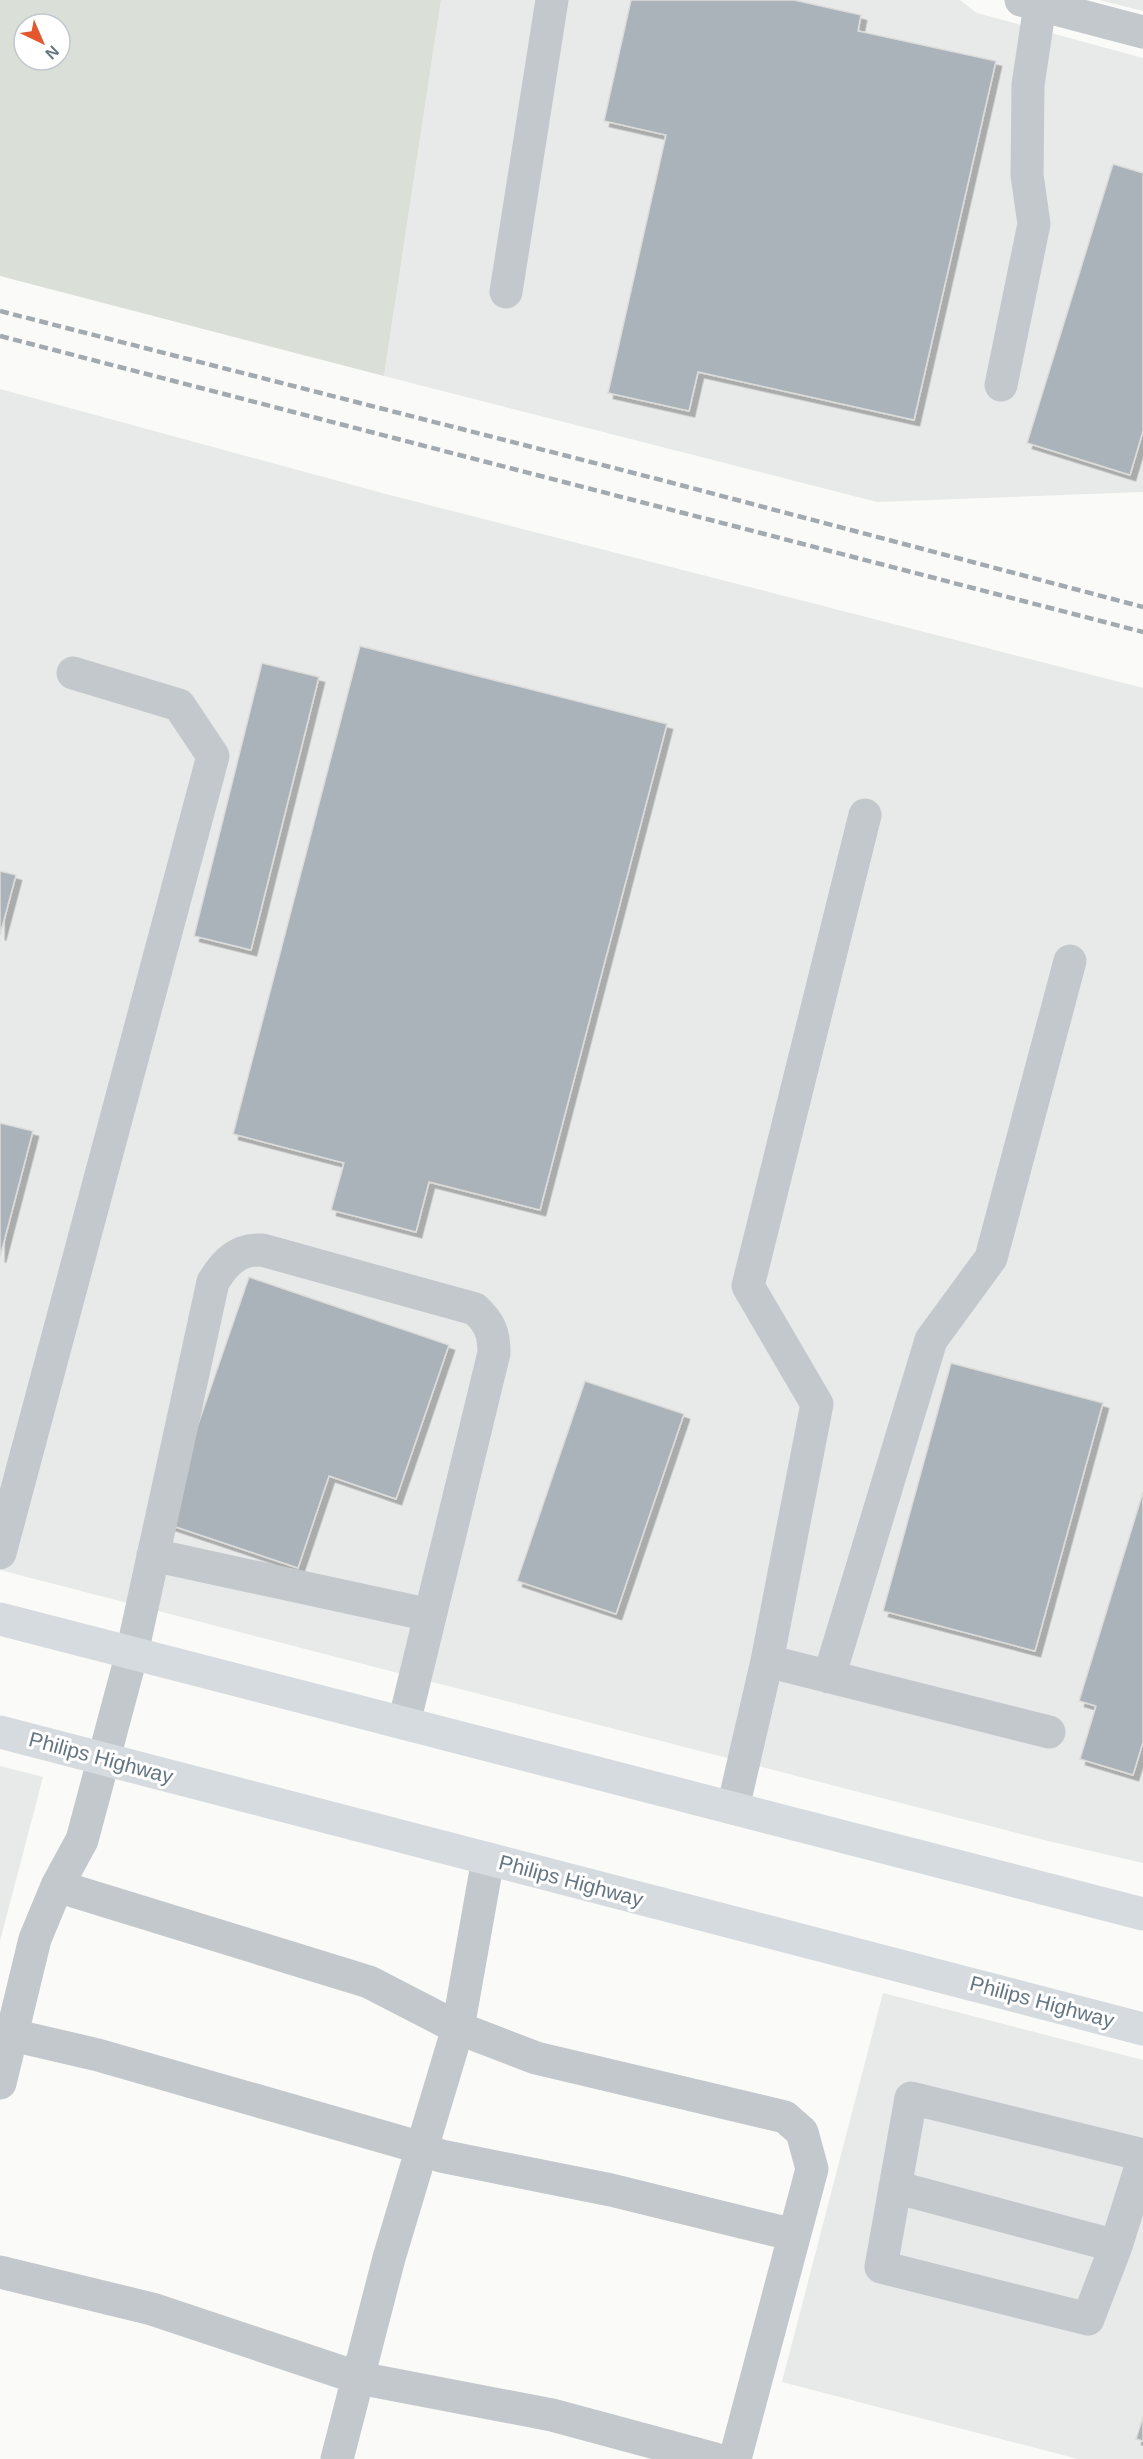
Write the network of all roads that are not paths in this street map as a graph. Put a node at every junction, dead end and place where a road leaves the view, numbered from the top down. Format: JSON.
{"nodes":[{"id":1,"x":552,"y":0,"type":"edge"},
{"id":2,"x":1030,"y":2,"type":"edge"},
{"id":3,"x":1143,"y":32,"type":"edge"},
{"id":4,"x":506,"y":292,"type":"dead end"},
{"id":5,"x":1001,"y":384,"type":"dead end"},
{"id":6,"x":73,"y":673,"type":"dead end"},
{"id":7,"x":865,"y":815,"type":"dead end"},
{"id":8,"x":1070,"y":962,"type":"dead end"},
{"id":9,"x":0,"y":1553,"type":"edge"},
{"id":10,"x":153,"y":1556,"type":"junction"},
{"id":11,"x":430,"y":1615,"type":"junction"},
{"id":12,"x":0,"y":1619,"type":"edge"},
{"id":13,"x":132,"y":1653,"type":"junction"},
{"id":14,"x":767,"y":1661,"type":"junction"},
{"id":15,"x":829,"y":1677,"type":"junction"},
{"id":16,"x":404,"y":1723,"type":"junction"},
{"id":17,"x":0,"y":1732,"type":"edge"},
{"id":18,"x":1048,"y":1732,"type":"dead end"},
{"id":19,"x":104,"y":1758,"type":"junction"},
{"id":20,"x":733,"y":1808,"type":"junction"},
{"id":21,"x":488,"y":1859,"type":"junction"},
{"id":22,"x":57,"y":1886,"type":"junction"},
{"id":23,"x":1141,"y":1906,"type":"edge"},
{"id":24,"x":458,"y":2028,"type":"junction"},
{"id":25,"x":1143,"y":2029,"type":"edge"},
{"id":26,"x":12,"y":2035,"type":"junction"},
{"id":27,"x":0,"y":2083,"type":"edge"},
{"id":28,"x":422,"y":2148,"type":"junction"},
{"id":29,"x":1143,"y":2155,"type":"edge"},
{"id":30,"x":1143,"y":2160,"type":"edge"},
{"id":31,"x":895,"y":2187,"type":"junction"},
{"id":32,"x":794,"y":2235,"type":"junction"},
{"id":33,"x":1116,"y":2246,"type":"junction"},
{"id":34,"x":0,"y":2272,"type":"edge"},
{"id":35,"x":359,"y":2378,"type":"junction"},
{"id":36,"x":337,"y":2459,"type":"edge"},
{"id":37,"x":716,"y":2459,"type":"edge"},
{"id":38,"x":735,"y":2459,"type":"edge"}],
"edges":[{"from":1,"to":4,"type":"street"},
{"from":2,"to":3,"type":"street"},
{"from":2,"to":5,"type":"street"},
{"from":6,"to":9,"type":"street"},
{"from":7,"to":14,"type":"street"},
{"from":8,"to":15,"type":"street"},
{"from":10,"to":11,"type":"street"},
{"from":10,"to":11,"type":"street"},
{"from":10,"to":13,"type":"street"},
{"from":11,"to":16,"type":"street"},
{"from":12,"to":13,"type":"main road"},
{"from":13,"to":16,"type":"main road"},
{"from":13,"to":19,"type":"street"},
{"from":14,"to":15,"type":"street"},
{"from":14,"to":20,"type":"street"},
{"from":15,"to":18,"type":"street"},
{"from":16,"to":20,"type":"main road"},
{"from":17,"to":19,"type":"main road","name":"Philips Highway"},
{"from":19,"to":21,"type":"main road","name":"Philips Highway"},
{"from":19,"to":22,"type":"street"},
{"from":20,"to":23,"type":"main road"},
{"from":21,"to":24,"type":"street"},
{"from":21,"to":25,"type":"main road","name":"Philips Highway"},
{"from":22,"to":24,"type":"street"},
{"from":22,"to":26,"type":"street"},
{"from":24,"to":28,"type":"street"},
{"from":24,"to":32,"type":"street"},
{"from":26,"to":27,"type":"street"},
{"from":26,"to":28,"type":"street"},
{"from":28,"to":32,"type":"street"},
{"from":28,"to":35,"type":"street"},
{"from":29,"to":31,"type":"street"},
{"from":30,"to":33,"type":"street"},
{"from":31,"to":33,"type":"street"},
{"from":31,"to":33,"type":"street"},
{"from":32,"to":38,"type":"street"},
{"from":34,"to":35,"type":"street"},
{"from":35,"to":36,"type":"street"},
{"from":35,"to":37,"type":"street"}]}
